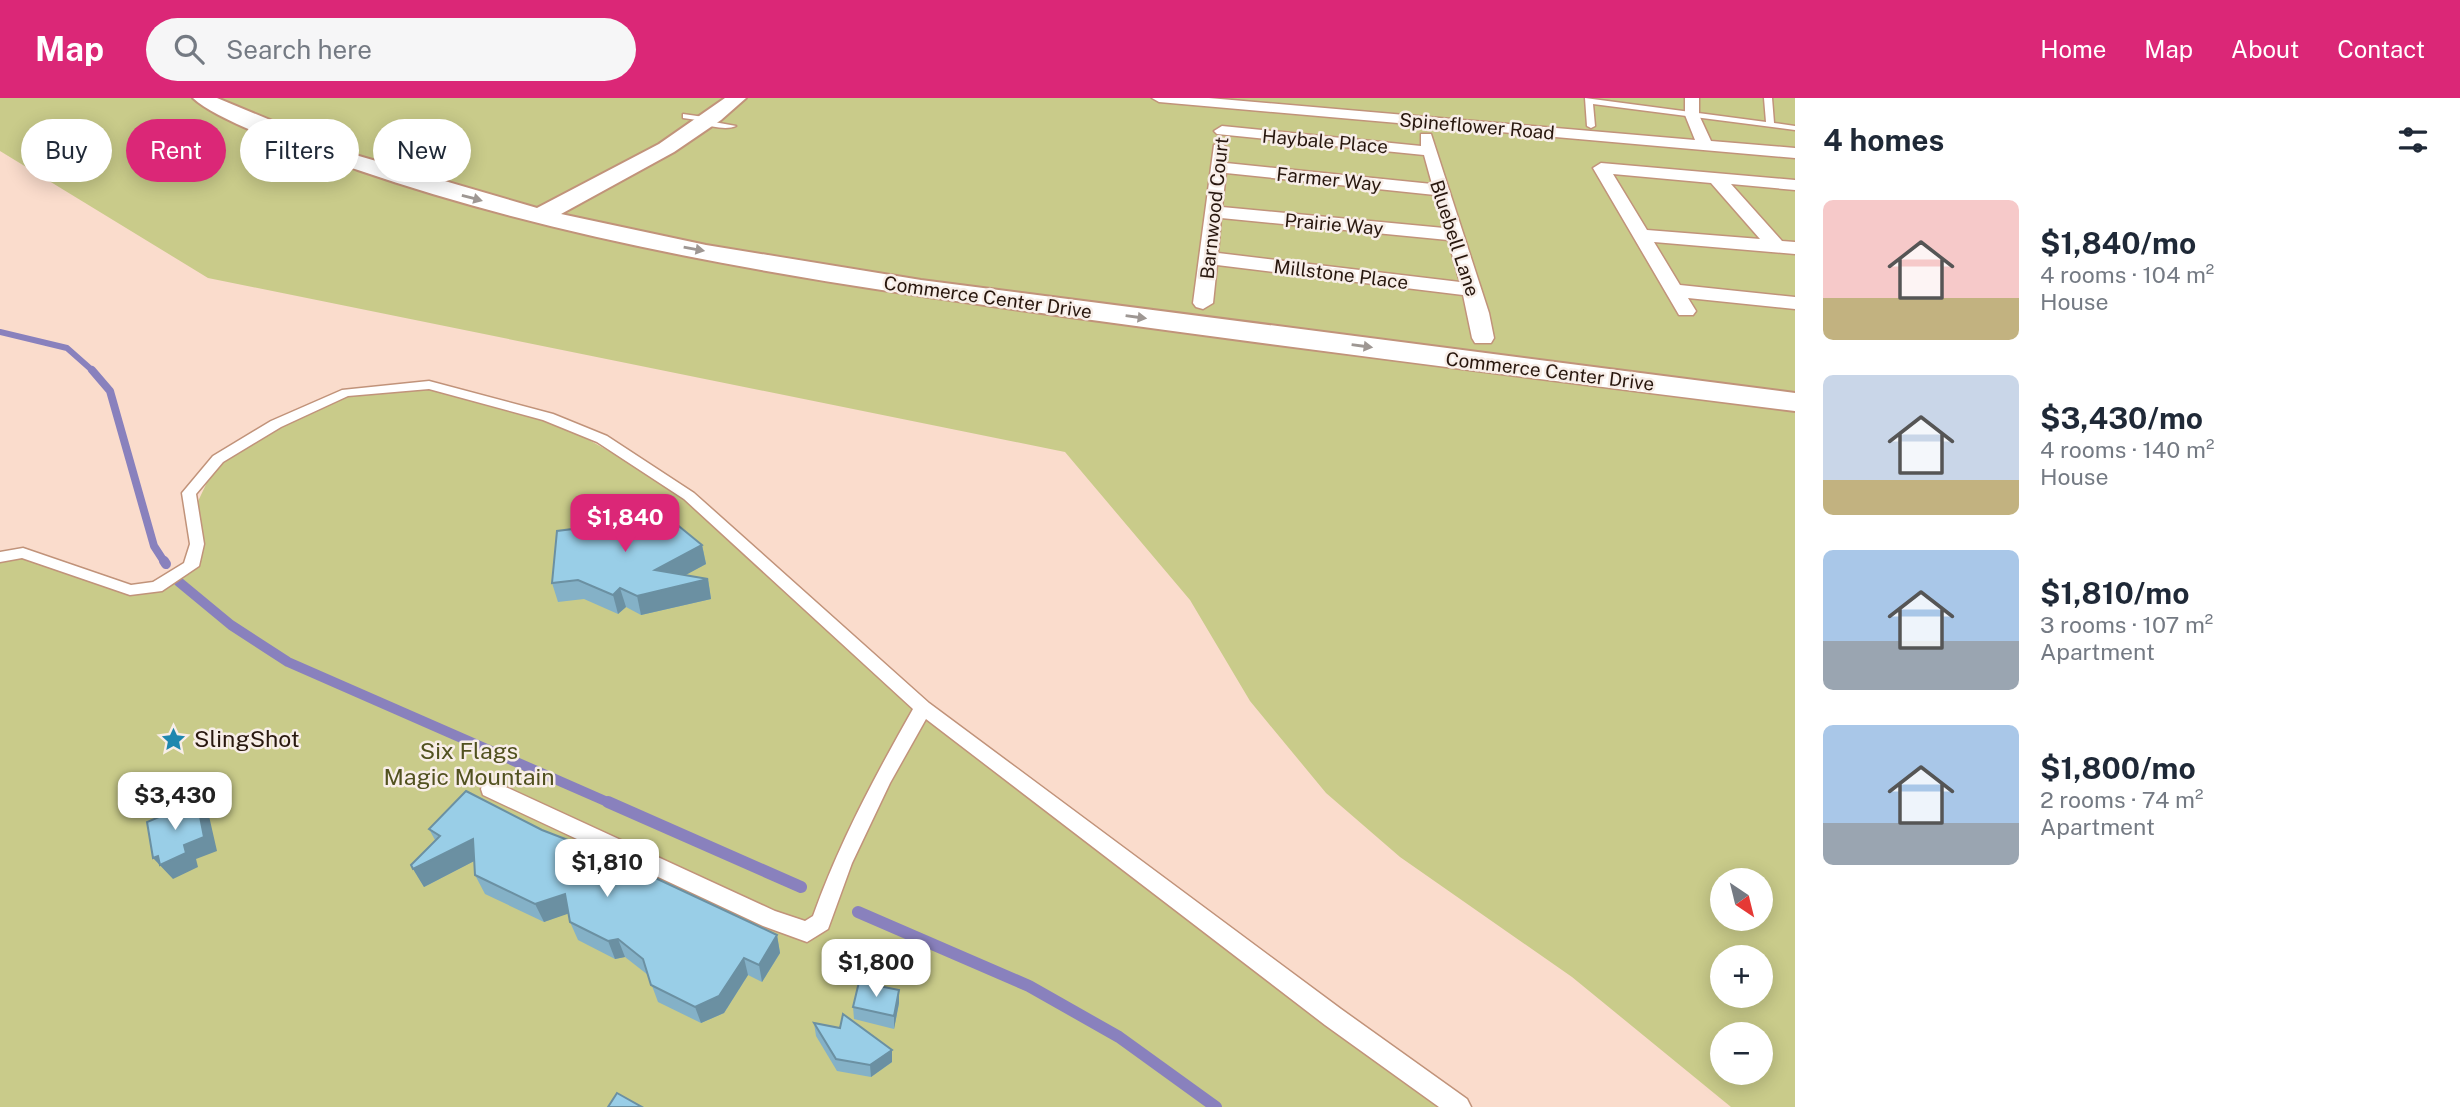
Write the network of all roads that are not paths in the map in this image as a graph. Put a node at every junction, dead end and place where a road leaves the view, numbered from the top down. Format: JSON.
{"nodes":[{"id":1,"x":202,"y":98,"type":"edge"},
{"id":2,"x":242,"y":98,"type":"edge"},
{"id":3,"x":737,"y":98,"type":"edge"},
{"id":4,"x":1159,"y":98,"type":"edge"},
{"id":5,"x":1692,"y":98,"type":"edge"},
{"id":6,"x":1768,"y":98,"type":"edge"},
{"id":7,"x":1589,"y":100,"type":"edge"},
{"id":8,"x":1464,"y":107,"type":"dead end"},
{"id":9,"x":1224,"y":113,"type":"dead end"},
{"id":10,"x":1692,"y":115,"type":"junction"},
{"id":11,"x":686,"y":116,"type":"dead end"},
{"id":12,"x":709,"y":121,"type":"junction"},
{"id":13,"x":1466,"y":125,"type":"junction"},
{"id":14,"x":1770,"y":125,"type":"junction"},
{"id":15,"x":732,"y":126,"type":"dead end"},
{"id":16,"x":1591,"y":126,"type":"dead end"},
{"id":17,"x":1795,"y":128,"type":"edge"},
{"id":18,"x":1222,"y":131,"type":"junction"},
{"id":19,"x":1632,"y":139,"type":"junction"},
{"id":20,"x":1427,"y":144,"type":"joint"},
{"id":21,"x":1705,"y":145,"type":"junction"},
{"id":22,"x":1795,"y":153,"type":"edge"},
{"id":23,"x":1218,"y":167,"type":"junction"},
{"id":24,"x":1652,"y":171,"type":"junction"},
{"id":25,"x":1716,"y":178,"type":"junction"},
{"id":26,"x":1795,"y":186,"type":"edge"},
{"id":27,"x":1440,"y":190,"type":"junction"},
{"id":28,"x":571,"y":200,"type":"junction"},
{"id":29,"x":1214,"y":212,"type":"junction"},
{"id":30,"x":539,"y":216,"type":"junction"},
{"id":31,"x":1455,"y":235,"type":"junction"},
{"id":32,"x":1641,"y":235,"type":"junction"},
{"id":33,"x":1786,"y":247,"type":"edge"},
{"id":34,"x":1209,"y":258,"type":"junction"},
{"id":35,"x":1472,"y":290,"type":"junction"},
{"id":36,"x":1673,"y":290,"type":"junction"},
{"id":37,"x":1203,"y":303,"type":"junction"},
{"id":38,"x":1795,"y":303,"type":"edge"},
{"id":39,"x":1686,"y":311,"type":"dead end"},
{"id":40,"x":1287,"y":313,"type":"dead end"},
{"id":41,"x":1457,"y":335,"type":"dead end"},
{"id":42,"x":1503,"y":341,"type":"junction"},
{"id":43,"x":1795,"y":380,"type":"edge"},
{"id":44,"x":1795,"y":402,"type":"edge"},
{"id":45,"x":0,"y":557,"type":"edge"},
{"id":46,"x":923,"y":708,"type":"junction"},
{"id":47,"x":490,"y":789,"type":"dead end"},
{"id":48,"x":1459,"y":1107,"type":"edge"}],
"edges":[{"from":1,"to":30,"type":"main road","name":"Commerce Center Drive","one_way":true},
{"from":2,"to":28,"type":"main road","name":"Commerce Center Drive"},
{"from":3,"to":12,"type":"main road"},
{"from":4,"to":13,"type":"street","name":"Spineflower Road"},
{"from":5,"to":10,"type":"street"},
{"from":6,"to":14,"type":"lane"},
{"from":7,"to":10,"type":"lane"},
{"from":7,"to":16,"type":"lane"},
{"from":8,"to":13,"type":"street"},
{"from":9,"to":18,"type":"street","name":"Barnwood Court"},
{"from":10,"to":14,"type":"lane"},
{"from":10,"to":21,"type":"street"},
{"from":11,"to":12,"type":"lane"},
{"from":12,"to":15,"type":"lane"},
{"from":12,"to":28,"type":"main road"},
{"from":13,"to":19,"type":"street","name":"Spineflower Road"},
{"from":14,"to":17,"type":"lane"},
{"from":18,"to":20,"type":"street","name":"Haybale Place"},
{"from":18,"to":23,"type":"street","name":"Barnwood Court"},
{"from":19,"to":21,"type":"street","name":"Spineflower Road"},
{"from":19,"to":24,"type":"street"},
{"from":20,"to":27,"type":"street","name":"Bluebell Lane"},
{"from":21,"to":22,"type":"street","name":"Spineflower Road"},
{"from":23,"to":27,"type":"street","name":"Farmer Way"},
{"from":23,"to":29,"type":"street","name":"Barnwood Court"},
{"from":24,"to":25,"type":"street"},
{"from":24,"to":32,"type":"street"},
{"from":25,"to":26,"type":"street"},
{"from":25,"to":33,"type":"street"},
{"from":27,"to":31,"type":"street","name":"Bluebell Lane"},
{"from":28,"to":30,"type":"main road"},
{"from":28,"to":37,"type":"main road","name":"Commerce Center Drive"},
{"from":29,"to":31,"type":"street","name":"Prairie Way"},
{"from":29,"to":34,"type":"street","name":"Barnwood Court"},
{"from":30,"to":44,"type":"main road","name":"Commerce Center Drive","one_way":true},
{"from":31,"to":35,"type":"street","name":"Bluebell Lane"},
{"from":32,"to":33,"type":"street"},
{"from":32,"to":36,"type":"street"},
{"from":34,"to":35,"type":"street","name":"Millstone Place"},
{"from":34,"to":37,"type":"street","name":"Barnwood Court"},
{"from":35,"to":42,"type":"street","name":"Bluebell Lane"},
{"from":36,"to":38,"type":"street"},
{"from":36,"to":39,"type":"street"},
{"from":37,"to":40,"type":"main road","name":"Commerce Center Drive"},
{"from":41,"to":42,"type":"main road","name":"Commerce Center Drive"},
{"from":42,"to":43,"type":"main road","name":"Commerce Center Drive"},
{"from":45,"to":46,"type":"lane"},
{"from":46,"to":47,"type":"lane"},
{"from":46,"to":48,"type":"lane"}]}
